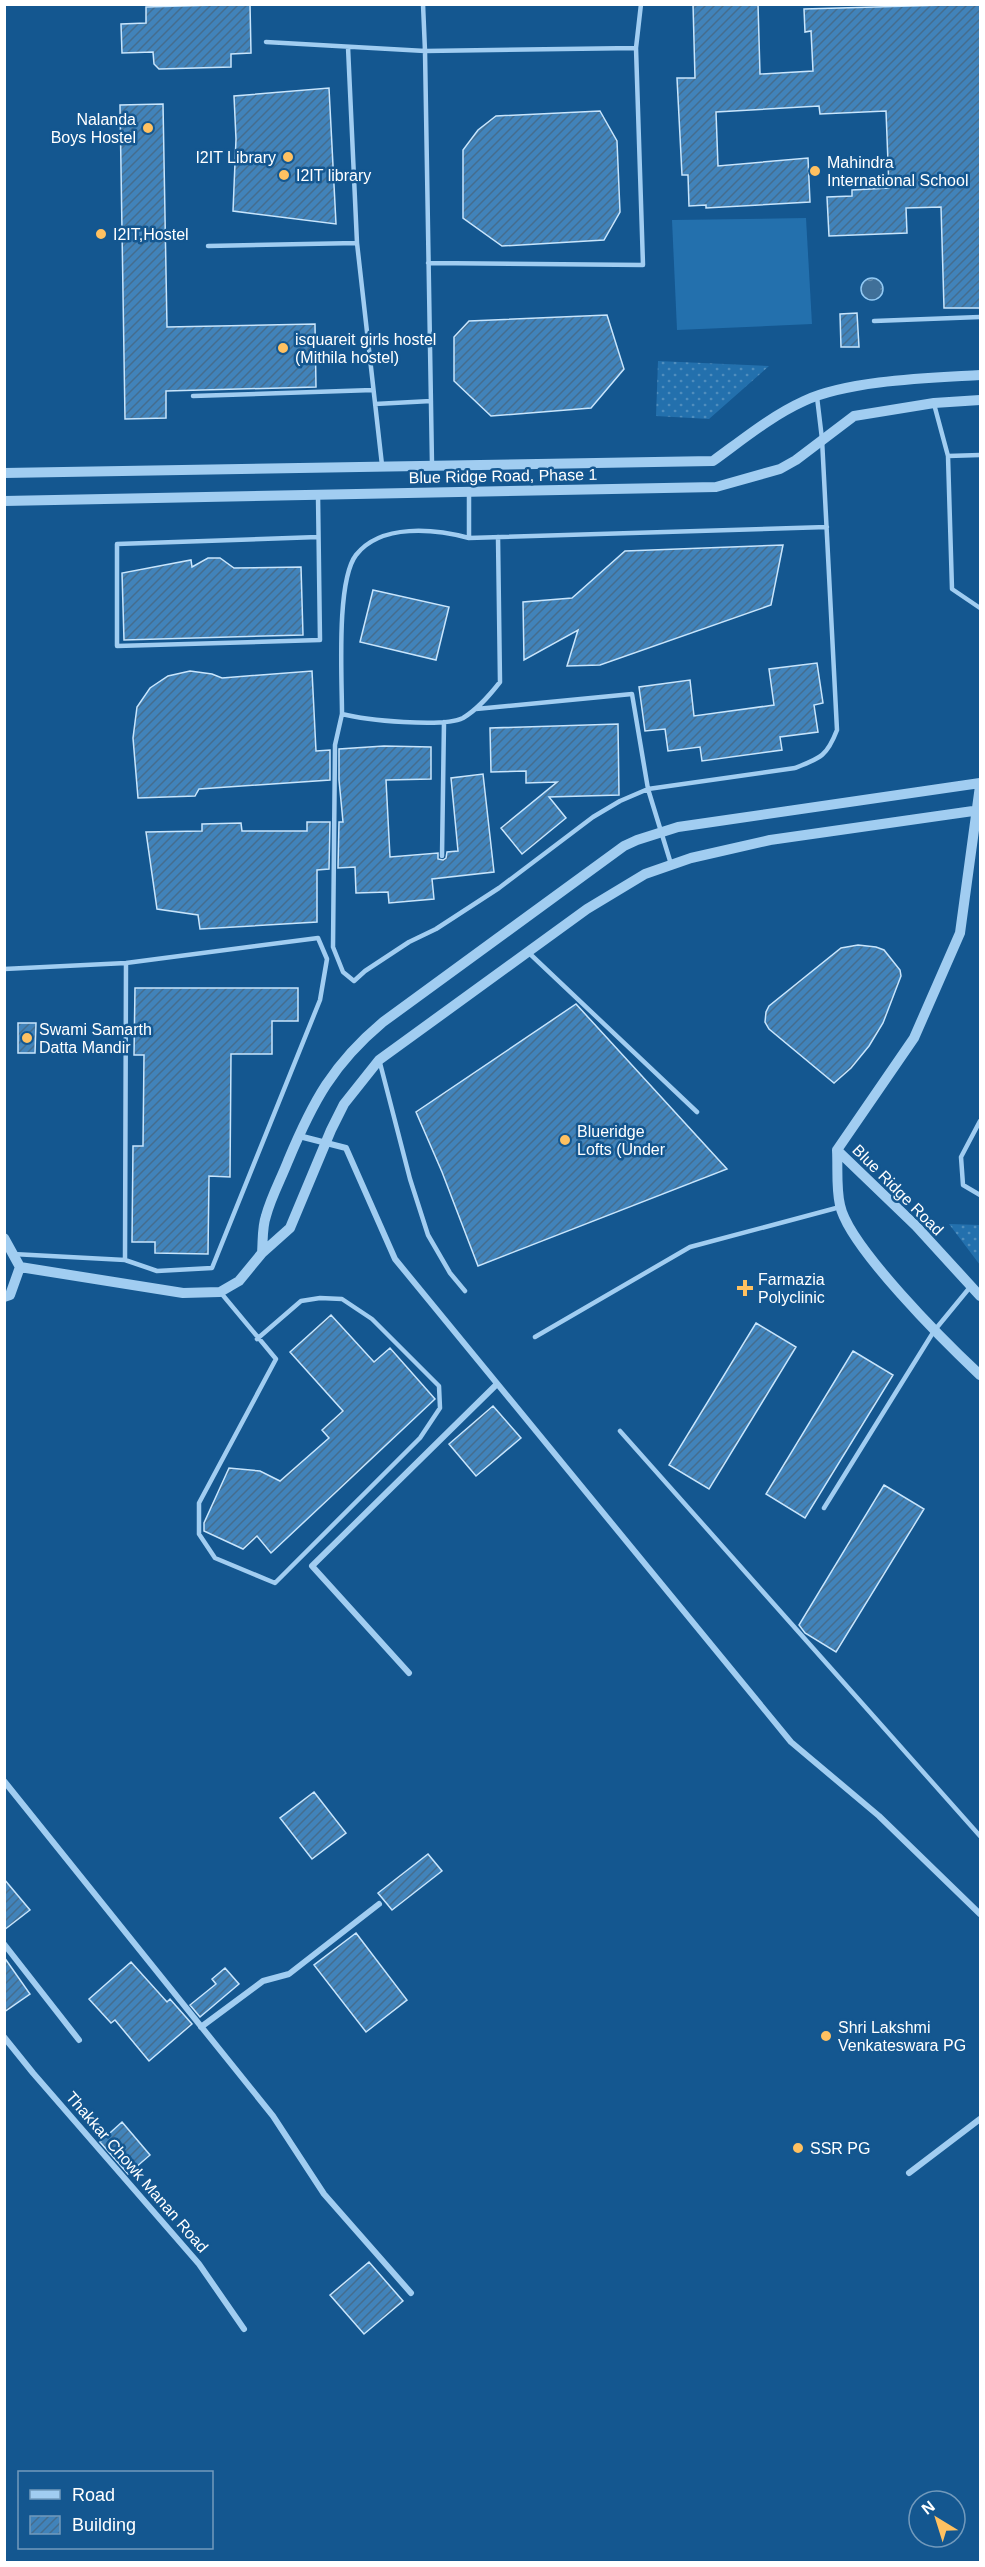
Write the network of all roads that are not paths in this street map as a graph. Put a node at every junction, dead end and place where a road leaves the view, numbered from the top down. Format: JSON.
{"nodes":[{"id":1,"x":423,"y":4,"type":"edge"},
{"id":2,"x":641,"y":4,"type":"edge"},
{"id":3,"x":266,"y":42,"type":"dead end"},
{"id":4,"x":348,"y":47,"type":"junction"},
{"id":5,"x":636,"y":48,"type":"junction"},
{"id":6,"x":424,"y":51,"type":"junction"},
{"id":7,"x":357,"y":243,"type":"junction"},
{"id":8,"x":208,"y":246,"type":"dead end"},
{"id":9,"x":428,"y":263,"type":"junction"},
{"id":10,"x":981,"y":316,"type":"edge"},
{"id":11,"x":874,"y":321,"type":"dead end"},
{"id":12,"x":981,"y":375,"type":"edge"},
{"id":13,"x":373,"y":390,"type":"junction"},
{"id":14,"x":193,"y":396,"type":"dead end"},
{"id":15,"x":816,"y":397,"type":"junction"},
{"id":16,"x":431,"y":400,"type":"junction"},
{"id":17,"x":981,"y":400,"type":"edge"},
{"id":18,"x":934,"y":403,"type":"junction"},
{"id":19,"x":375,"y":404,"type":"junction"},
{"id":20,"x":822,"y":439,"type":"junction"},
{"id":21,"x":981,"y":455,"type":"edge"},
{"id":22,"x":948,"y":456,"type":"junction"},
{"id":23,"x":432,"y":467,"type":"junction"},
{"id":24,"x":382,"y":468,"type":"junction"},
{"id":25,"x":4,"y":473,"type":"edge"},
{"id":26,"x":469,"y":492,"type":"junction"},
{"id":27,"x":318,"y":495,"type":"junction"},
{"id":28,"x":4,"y":501,"type":"edge"},
{"id":29,"x":827,"y":527,"type":"junction"},
{"id":30,"x":318,"y":537,"type":"junction"},
{"id":31,"x":498,"y":537,"type":"junction"},
{"id":32,"x":469,"y":538,"type":"junction"},
{"id":33,"x":981,"y":608,"type":"edge"},
{"id":34,"x":476,"y":709,"type":"junction"},
{"id":35,"x":342,"y":714,"type":"junction"},
{"id":36,"x":444,"y":722,"type":"junction"},
{"id":37,"x":981,"y":785,"type":"edge"},
{"id":38,"x":648,"y":789,"type":"junction"},
{"id":39,"x":979,"y":811,"type":"edge"},
{"id":40,"x":662,"y":831,"type":"junction"},
{"id":41,"x":442,"y":856,"type":"dead end"},
{"id":42,"x":671,"y":865,"type":"junction"},
{"id":43,"x":528,"y":953,"type":"junction"},
{"id":44,"x":126,"y":963,"type":"junction"},
{"id":45,"x":4,"y":969,"type":"edge"},
{"id":46,"x":380,"y":1060,"type":"junction"},
{"id":47,"x":697,"y":1112,"type":"dead end"},
{"id":48,"x":981,"y":1121,"type":"edge"},
{"id":49,"x":299,"y":1136,"type":"junction"},
{"id":50,"x":326,"y":1142,"type":"junction"},
{"id":51,"x":837,"y":1150,"type":"junction"},
{"id":52,"x":981,"y":1195,"type":"edge"},
{"id":53,"x":840,"y":1207,"type":"junction"},
{"id":54,"x":4,"y":1238,"type":"edge"},
{"id":55,"x":262,"y":1253,"type":"junction"},
{"id":56,"x":13,"y":1254,"type":"junction"},
{"id":57,"x":124,"y":1260,"type":"junction"},
{"id":58,"x":20,"y":1267,"type":"junction"},
{"id":59,"x":970,"y":1286,"type":"junction"},
{"id":60,"x":465,"y":1291,"type":"dead end"},
{"id":61,"x":220,"y":1292,"type":"junction"},
{"id":62,"x":981,"y":1296,"type":"edge"},
{"id":63,"x":4,"y":1297,"type":"edge"},
{"id":64,"x":934,"y":1330,"type":"junction"},
{"id":65,"x":535,"y":1337,"type":"dead end"},
{"id":66,"x":257,"y":1339,"type":"junction"},
{"id":67,"x":981,"y":1375,"type":"edge"},
{"id":68,"x":497,"y":1384,"type":"junction"},
{"id":69,"x":620,"y":1431,"type":"dead end"},
{"id":70,"x":824,"y":1508,"type":"dead end"},
{"id":71,"x":409,"y":1673,"type":"dead end"},
{"id":72,"x":4,"y":1782,"type":"edge"},
{"id":73,"x":981,"y":1836,"type":"edge"},
{"id":74,"x":379,"y":1904,"type":"dead end"},
{"id":75,"x":981,"y":1914,"type":"edge"},
{"id":76,"x":4,"y":1944,"type":"edge"},
{"id":77,"x":201,"y":2027,"type":"junction"},
{"id":78,"x":4,"y":2037,"type":"edge"},
{"id":79,"x":79,"y":2040,"type":"dead end"},
{"id":80,"x":981,"y":2119,"type":"edge"},
{"id":81,"x":909,"y":2173,"type":"dead end"},
{"id":82,"x":411,"y":2294,"type":"dead end"},
{"id":83,"x":244,"y":2329,"type":"dead end"}],
"edges":[{"from":1,"to":6,"type":"lane"},
{"from":2,"to":5,"type":"lane"},
{"from":3,"to":4,"type":"lane"},
{"from":4,"to":6,"type":"lane"},
{"from":4,"to":7,"type":"lane"},
{"from":5,"to":6,"type":"lane"},
{"from":5,"to":9,"type":"lane"},
{"from":6,"to":9,"type":"lane"},
{"from":7,"to":8,"type":"lane"},
{"from":7,"to":13,"type":"lane"},
{"from":9,"to":16,"type":"lane"},
{"from":10,"to":11,"type":"lane"},
{"from":12,"to":15,"type":"street","name":"Blue Ridge Road, Phase 1"},
{"from":13,"to":14,"type":"lane"},
{"from":13,"to":19,"type":"lane"},
{"from":15,"to":20,"type":"lane"},
{"from":15,"to":23,"type":"street","name":"Blue Ridge Road, Phase 1"},
{"from":16,"to":19,"type":"lane"},
{"from":16,"to":23,"type":"lane"},
{"from":17,"to":18,"type":"street","name":"Blue Ridge Road, Phase 1"},
{"from":18,"to":20,"type":"street","name":"Blue Ridge Road, Phase 1"},
{"from":18,"to":22,"type":"lane"},
{"from":19,"to":24,"type":"lane"},
{"from":20,"to":26,"type":"street","name":"Blue Ridge Road, Phase 1"},
{"from":20,"to":29,"type":"lane"},
{"from":21,"to":22,"type":"lane"},
{"from":22,"to":33,"type":"lane"},
{"from":23,"to":24,"type":"street","name":"Blue Ridge Road, Phase 1"},
{"from":24,"to":25,"type":"street","name":"Blue Ridge Road, Phase 1"},
{"from":26,"to":27,"type":"street","name":"Blue Ridge Road, Phase 1"},
{"from":26,"to":32,"type":"lane"},
{"from":27,"to":28,"type":"street","name":"Blue Ridge Road, Phase 1"},
{"from":27,"to":30,"type":"lane"},
{"from":29,"to":31,"type":"lane"},
{"from":29,"to":38,"type":"lane"},
{"from":30,"to":30,"type":"lane"},
{"from":31,"to":32,"type":"lane"},
{"from":31,"to":34,"type":"lane"},
{"from":32,"to":35,"type":"lane"},
{"from":34,"to":36,"type":"lane"},
{"from":34,"to":38,"type":"lane"},
{"from":35,"to":36,"type":"lane"},
{"from":35,"to":38,"type":"lane"},
{"from":36,"to":41,"type":"lane"},
{"from":37,"to":39,"type":"street"},
{"from":37,"to":40,"type":"street"},
{"from":38,"to":40,"type":"lane"},
{"from":39,"to":42,"type":"street"},
{"from":39,"to":51,"type":"street"},
{"from":40,"to":42,"type":"lane"},
{"from":40,"to":49,"type":"street"},
{"from":42,"to":43,"type":"street"},
{"from":43,"to":46,"type":"street"},
{"from":43,"to":47,"type":"lane"},
{"from":44,"to":45,"type":"lane"},
{"from":44,"to":57,"type":"lane"},
{"from":44,"to":57,"type":"lane"},
{"from":46,"to":50,"type":"street"},
{"from":46,"to":60,"type":"lane"},
{"from":48,"to":52,"type":"lane"},
{"from":49,"to":50,"type":"street"},
{"from":49,"to":55,"type":"street"},
{"from":50,"to":55,"type":"street"},
{"from":50,"to":68,"type":"street"},
{"from":51,"to":53,"type":"street","name":"Blue Ridge Road"},
{"from":51,"to":59,"type":"street","name":"Blue Ridge Road"},
{"from":53,"to":64,"type":"street","name":"Blue Ridge Road"},
{"from":53,"to":65,"type":"lane"},
{"from":54,"to":56,"type":"street"},
{"from":55,"to":61,"type":"street"},
{"from":56,"to":57,"type":"lane"},
{"from":56,"to":58,"type":"street"},
{"from":58,"to":61,"type":"street"},
{"from":58,"to":63,"type":"street"},
{"from":59,"to":62,"type":"street","name":"Blue Ridge Road"},
{"from":59,"to":64,"type":"lane"},
{"from":61,"to":66,"type":"lane"},
{"from":64,"to":67,"type":"street","name":"Blue Ridge Road"},
{"from":64,"to":70,"type":"lane"},
{"from":66,"to":66,"type":"lane"},
{"from":68,"to":71,"type":"street"},
{"from":68,"to":75,"type":"street"},
{"from":69,"to":73,"type":"lane"},
{"from":72,"to":77,"type":"street"},
{"from":74,"to":77,"type":"street"},
{"from":76,"to":79,"type":"street"},
{"from":77,"to":82,"type":"street"},
{"from":78,"to":83,"type":"street","name":"Thakkar Chowk Manan Road"},
{"from":80,"to":81,"type":"street"}]}
